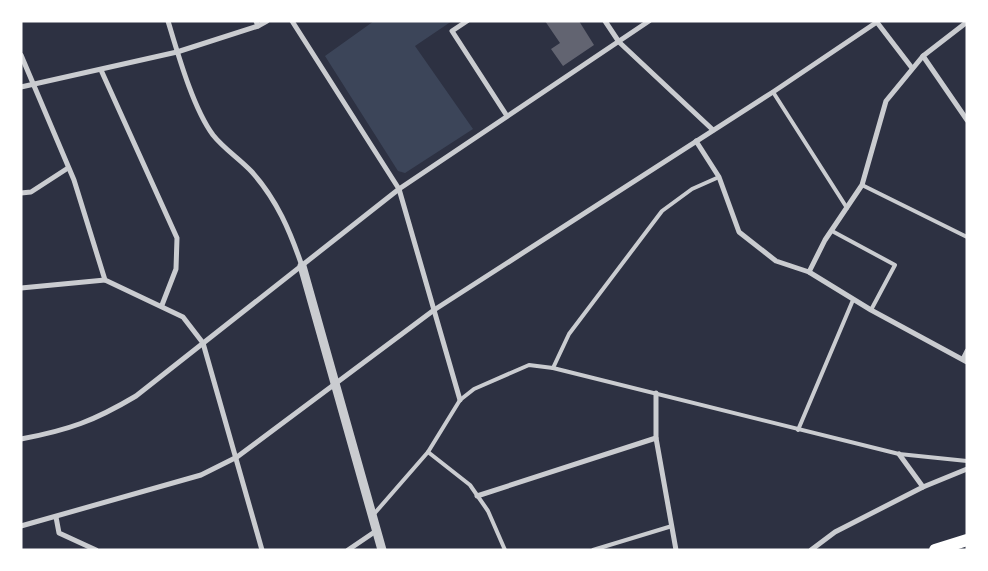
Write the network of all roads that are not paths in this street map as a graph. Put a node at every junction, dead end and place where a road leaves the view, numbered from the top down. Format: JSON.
{"nodes":[{"id":1,"x":168,"y":21,"type":"edge"},
{"id":2,"x":267,"y":21,"type":"edge"},
{"id":3,"x":292,"y":21,"type":"edge"},
{"id":4,"x":467,"y":21,"type":"edge"},
{"id":5,"x":605,"y":21,"type":"edge"},
{"id":6,"x":649,"y":21,"type":"edge"},
{"id":7,"x":876,"y":22,"type":"edge"},
{"id":8,"x":967,"y":22,"type":"edge"},
{"id":9,"x":257,"y":24,"type":"edge"},
{"id":10,"x":619,"y":42,"type":"junction"},
{"id":11,"x":177,"y":52,"type":"junction"},
{"id":12,"x":21,"y":56,"type":"edge"},
{"id":13,"x":923,"y":56,"type":"junction"},
{"id":14,"x":912,"y":68,"type":"junction"},
{"id":15,"x":101,"y":70,"type":"junction"},
{"id":16,"x":33,"y":86,"type":"junction"},
{"id":17,"x":21,"y":87,"type":"edge"},
{"id":18,"x":773,"y":92,"type":"junction"},
{"id":19,"x":507,"y":116,"type":"junction"},
{"id":20,"x":967,"y":120,"type":"edge"},
{"id":21,"x":713,"y":130,"type":"junction"},
{"id":22,"x":696,"y":141,"type":"junction"},
{"id":23,"x":68,"y":168,"type":"junction"},
{"id":24,"x":719,"y":177,"type":"junction"},
{"id":25,"x":862,"y":185,"type":"junction"},
{"id":26,"x":399,"y":190,"type":"junction"},
{"id":27,"x":21,"y":193,"type":"edge"},
{"id":28,"x":848,"y":208,"type":"junction"},
{"id":29,"x":832,"y":231,"type":"junction"},
{"id":30,"x":967,"y":237,"type":"edge"},
{"id":31,"x":302,"y":266,"type":"junction"},
{"id":32,"x":809,"y":272,"type":"junction"},
{"id":33,"x":105,"y":280,"type":"junction"},
{"id":34,"x":21,"y":288,"type":"edge"},
{"id":35,"x":853,"y":300,"type":"junction"},
{"id":36,"x":162,"y":305,"type":"junction"},
{"id":37,"x":434,"y":310,"type":"junction"},
{"id":38,"x":872,"y":310,"type":"junction"},
{"id":39,"x":203,"y":343,"type":"junction"},
{"id":40,"x":967,"y":351,"type":"edge"},
{"id":41,"x":965,"y":361,"type":"edge"},
{"id":42,"x":553,"y":368,"type":"junction"},
{"id":43,"x":335,"y":385,"type":"junction"},
{"id":44,"x":656,"y":393,"type":"junction"},
{"id":45,"x":460,"y":400,"type":"junction"},
{"id":46,"x":798,"y":430,"type":"junction"},
{"id":47,"x":656,"y":438,"type":"junction"},
{"id":48,"x":21,"y":439,"type":"edge"},
{"id":49,"x":428,"y":452,"type":"junction"},
{"id":50,"x":899,"y":454,"type":"junction"},
{"id":51,"x":236,"y":457,"type":"junction"},
{"id":52,"x":967,"y":461,"type":"edge"},
{"id":53,"x":967,"y":469,"type":"edge"},
{"id":54,"x":923,"y":487,"type":"junction"},
{"id":55,"x":477,"y":496,"type":"junction"},
{"id":56,"x":372,"y":516,"type":"junction"},
{"id":57,"x":56,"y":517,"type":"junction"},
{"id":58,"x":21,"y":526,"type":"edge"},
{"id":59,"x":672,"y":526,"type":"junction"},
{"id":60,"x":376,"y":531,"type":"junction"},
{"id":61,"x":967,"y":540,"type":"edge"},
{"id":62,"x":96,"y":550,"type":"edge"},
{"id":63,"x":262,"y":550,"type":"edge"},
{"id":64,"x":348,"y":550,"type":"edge"},
{"id":65,"x":382,"y":550,"type":"edge"},
{"id":66,"x":505,"y":550,"type":"edge"},
{"id":67,"x":592,"y":550,"type":"edge"},
{"id":68,"x":676,"y":550,"type":"edge"},
{"id":69,"x":811,"y":550,"type":"edge"},
{"id":70,"x":935,"y":550,"type":"edge"}],
"edges":[{"from":1,"to":11,"type":"street"},
{"from":2,"to":9,"type":"street"},
{"from":3,"to":26,"type":"street"},
{"from":4,"to":19,"type":"street"},
{"from":5,"to":10,"type":"street"},
{"from":6,"to":10,"type":"street"},
{"from":7,"to":14,"type":"street"},
{"from":7,"to":18,"type":"street"},
{"from":8,"to":13,"type":"street"},
{"from":9,"to":11,"type":"street"},
{"from":10,"to":19,"type":"street"},
{"from":10,"to":21,"type":"street"},
{"from":11,"to":15,"type":"street"},
{"from":11,"to":31,"type":"street"},
{"from":12,"to":16,"type":"street"},
{"from":13,"to":14,"type":"street"},
{"from":13,"to":20,"type":"street"},
{"from":14,"to":25,"type":"street"},
{"from":15,"to":16,"type":"street"},
{"from":15,"to":36,"type":"street"},
{"from":16,"to":17,"type":"street"},
{"from":16,"to":23,"type":"street"},
{"from":18,"to":21,"type":"street"},
{"from":18,"to":28,"type":"lane"},
{"from":19,"to":26,"type":"street"},
{"from":21,"to":22,"type":"street"},
{"from":22,"to":24,"type":"street"},
{"from":22,"to":37,"type":"street"},
{"from":23,"to":27,"type":"street"},
{"from":23,"to":33,"type":"street"},
{"from":24,"to":32,"type":"street"},
{"from":24,"to":42,"type":"lane"},
{"from":25,"to":28,"type":"street"},
{"from":25,"to":30,"type":"lane"},
{"from":26,"to":31,"type":"street"},
{"from":26,"to":37,"type":"street"},
{"from":28,"to":29,"type":"street"},
{"from":29,"to":32,"type":"street"},
{"from":29,"to":38,"type":"lane"},
{"from":31,"to":39,"type":"street"},
{"from":31,"to":43,"type":"street"},
{"from":32,"to":35,"type":"street"},
{"from":33,"to":34,"type":"street"},
{"from":33,"to":36,"type":"street"},
{"from":35,"to":38,"type":"street"},
{"from":35,"to":46,"type":"lane"},
{"from":36,"to":39,"type":"street"},
{"from":37,"to":43,"type":"street"},
{"from":37,"to":45,"type":"street"},
{"from":38,"to":41,"type":"street"},
{"from":39,"to":48,"type":"street"},
{"from":39,"to":51,"type":"street"},
{"from":40,"to":41,"type":"street"},
{"from":42,"to":44,"type":"lane"},
{"from":42,"to":45,"type":"lane"},
{"from":43,"to":51,"type":"street"},
{"from":43,"to":56,"type":"street"},
{"from":44,"to":46,"type":"lane"},
{"from":44,"to":47,"type":"street"},
{"from":45,"to":49,"type":"lane"},
{"from":46,"to":50,"type":"lane"},
{"from":47,"to":55,"type":"street"},
{"from":47,"to":59,"type":"street"},
{"from":49,"to":55,"type":"lane"},
{"from":49,"to":56,"type":"lane"},
{"from":50,"to":52,"type":"lane"},
{"from":50,"to":54,"type":"street"},
{"from":51,"to":57,"type":"street"},
{"from":51,"to":63,"type":"street"},
{"from":53,"to":54,"type":"street"},
{"from":54,"to":69,"type":"street"},
{"from":55,"to":66,"type":"lane"},
{"from":56,"to":60,"type":"street"},
{"from":57,"to":58,"type":"street"},
{"from":57,"to":62,"type":"street"},
{"from":59,"to":67,"type":"lane"},
{"from":59,"to":68,"type":"street"},
{"from":60,"to":64,"type":"street"},
{"from":60,"to":65,"type":"street"},
{"from":61,"to":70,"type":"main road"}]}
